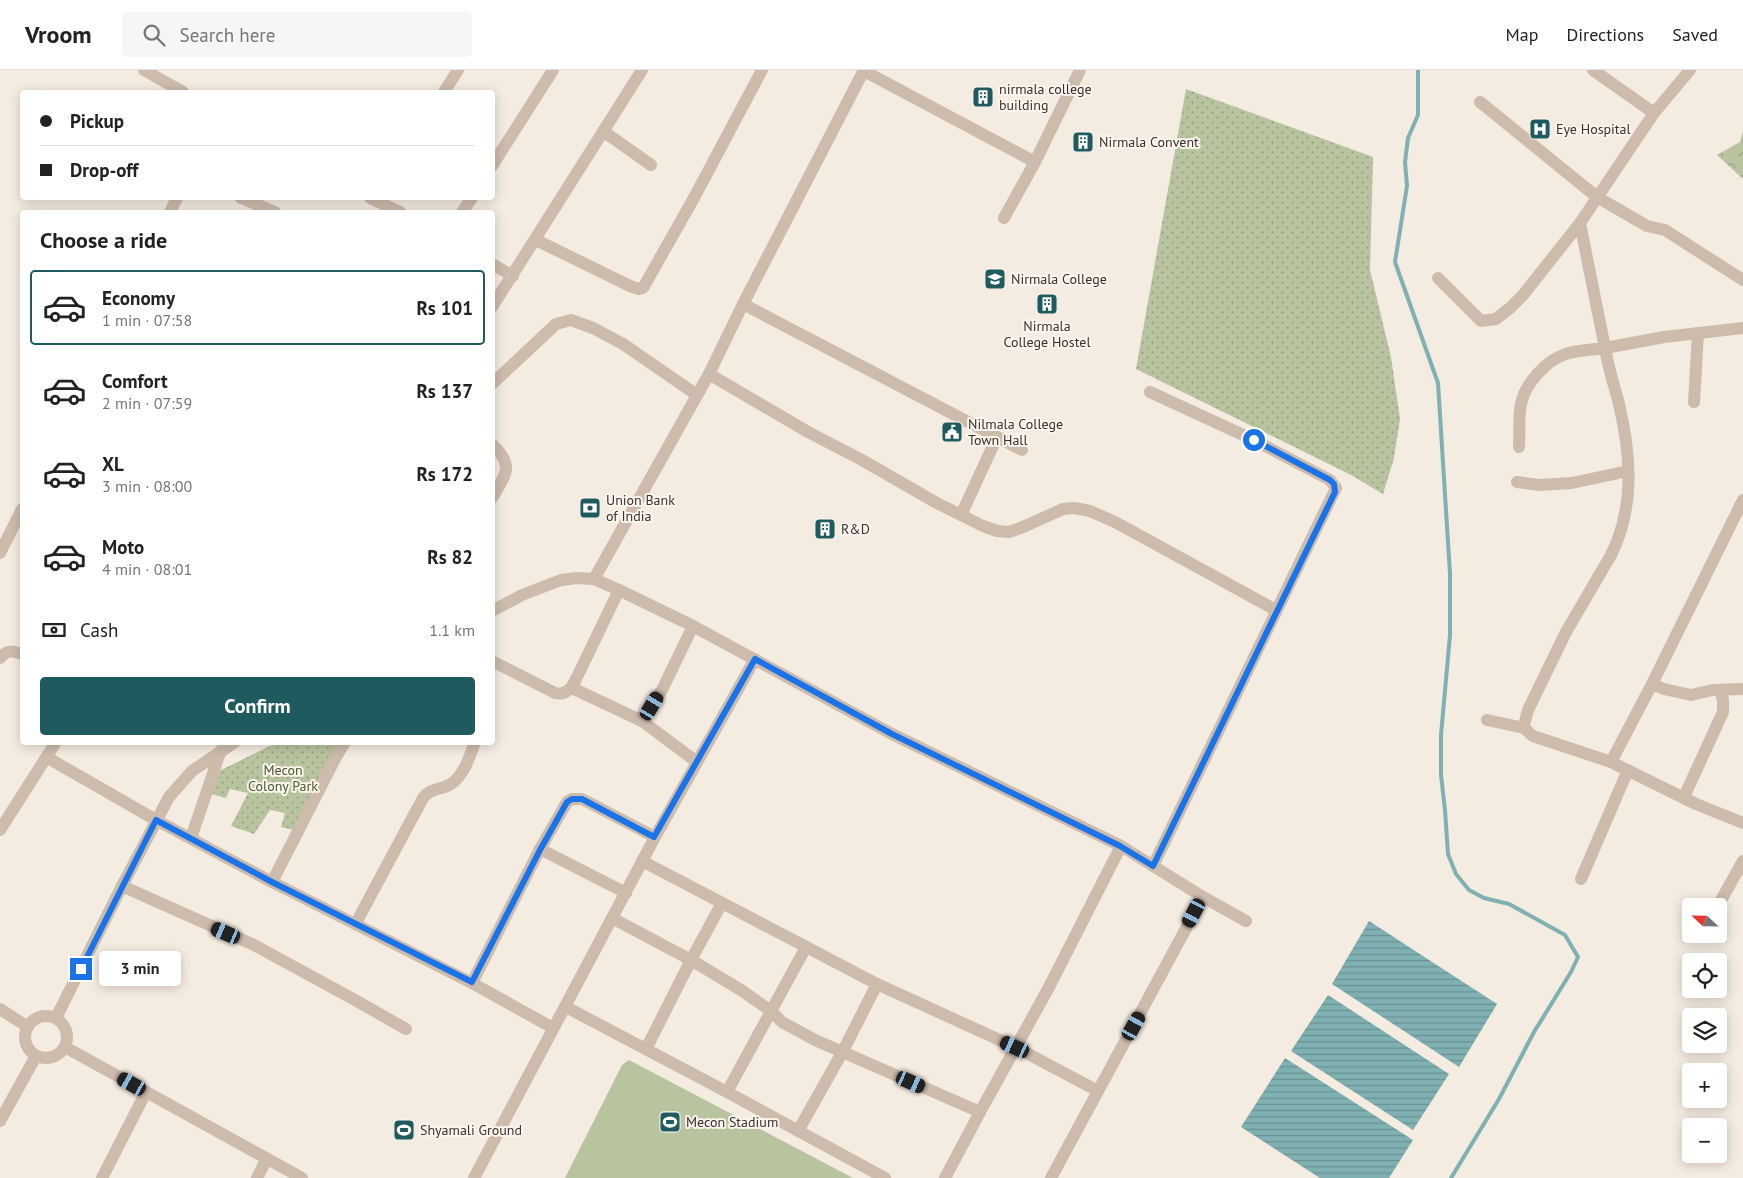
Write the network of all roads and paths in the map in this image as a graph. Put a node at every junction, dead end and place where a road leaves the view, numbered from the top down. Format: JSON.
{"nodes":[{"id":1,"x":144,"y":70,"type":"edge"},
{"id":2,"x":458,"y":70,"type":"edge"},
{"id":3,"x":553,"y":70,"type":"edge"},
{"id":4,"x":642,"y":70,"type":"edge"},
{"id":5,"x":762,"y":70,"type":"edge"},
{"id":6,"x":864,"y":70,"type":"edge"},
{"id":7,"x":1080,"y":70,"type":"edge"},
{"id":8,"x":1593,"y":70,"type":"edge"},
{"id":9,"x":1690,"y":70,"type":"edge"},
{"id":10,"x":179,"y":90,"type":"edge"},
{"id":11,"x":445,"y":90,"type":"edge"},
{"id":12,"x":1480,"y":102,"type":"dead end"},
{"id":13,"x":1654,"y":113,"type":"junction"},
{"id":14,"x":603,"y":131,"type":"junction"},
{"id":15,"x":495,"y":161,"type":"edge"},
{"id":16,"x":1035,"y":162,"type":"junction"},
{"id":17,"x":651,"y":164,"type":"dead end"},
{"id":18,"x":1597,"y":197,"type":"junction"},
{"id":19,"x":246,"y":200,"type":"edge"},
{"id":20,"x":374,"y":202,"type":"edge"},
{"id":21,"x":270,"y":210,"type":"edge"},
{"id":22,"x":395,"y":210,"type":"edge"},
{"id":23,"x":1004,"y":218,"type":"dead end"},
{"id":24,"x":1580,"y":223,"type":"junction"},
{"id":25,"x":536,"y":240,"type":"junction"},
{"id":26,"x":495,"y":266,"type":"edge"},
{"id":27,"x":513,"y":276,"type":"junction"},
{"id":28,"x":1438,"y":278,"type":"dead end"},
{"id":29,"x":1743,"y":280,"type":"edge"},
{"id":30,"x":495,"y":303,"type":"edge"},
{"id":31,"x":743,"y":304,"type":"junction"},
{"id":32,"x":1743,"y":328,"type":"edge"},
{"id":33,"x":1698,"y":333,"type":"junction"},
{"id":34,"x":1605,"y":348,"type":"junction"},
{"id":35,"x":709,"y":374,"type":"junction"},
{"id":36,"x":495,"y":381,"type":"edge"},
{"id":37,"x":1150,"y":392,"type":"dead end"},
{"id":38,"x":698,"y":395,"type":"junction"},
{"id":39,"x":1694,"y":402,"type":"dead end"},
{"id":40,"x":997,"y":437,"type":"junction"},
{"id":41,"x":495,"y":447,"type":"edge"},
{"id":42,"x":1519,"y":447,"type":"dead end"},
{"id":43,"x":1022,"y":450,"type":"dead end"},
{"id":44,"x":1628,"y":471,"type":"junction"},
{"id":45,"x":1516,"y":482,"type":"dead end"},
{"id":46,"x":495,"y":492,"type":"edge"},
{"id":47,"x":1743,"y":500,"type":"edge"},
{"id":48,"x":20,"y":513,"type":"edge"},
{"id":49,"x":961,"y":515,"type":"junction"},
{"id":50,"x":0,"y":553,"type":"edge"},
{"id":51,"x":594,"y":579,"type":"junction"},
{"id":52,"x":619,"y":590,"type":"junction"},
{"id":53,"x":495,"y":610,"type":"edge"},
{"id":54,"x":1276,"y":610,"type":"junction"},
{"id":55,"x":693,"y":626,"type":"junction"},
{"id":56,"x":20,"y":654,"type":"edge"},
{"id":57,"x":0,"y":658,"type":"edge"},
{"id":58,"x":755,"y":659,"type":"junction"},
{"id":59,"x":495,"y":663,"type":"edge"},
{"id":60,"x":1652,"y":684,"type":"junction"},
{"id":61,"x":572,"y":688,"type":"junction"},
{"id":62,"x":1743,"y":688,"type":"edge"},
{"id":63,"x":1720,"y":690,"type":"junction"},
{"id":64,"x":1487,"y":720,"type":"dead end"},
{"id":65,"x":642,"y":721,"type":"junction"},
{"id":66,"x":1524,"y":728,"type":"junction"},
{"id":67,"x":54,"y":745,"type":"edge"},
{"id":68,"x":230,"y":745,"type":"edge"},
{"id":69,"x":343,"y":745,"type":"edge"},
{"id":70,"x":474,"y":745,"type":"edge"},
{"id":71,"x":221,"y":750,"type":"junction"},
{"id":72,"x":48,"y":758,"type":"junction"},
{"id":73,"x":697,"y":762,"type":"junction"},
{"id":74,"x":1611,"y":762,"type":"junction"},
{"id":75,"x":1628,"y":770,"type":"junction"},
{"id":76,"x":1684,"y":797,"type":"junction"},
{"id":77,"x":156,"y":820,"type":"junction"},
{"id":78,"x":1743,"y":823,"type":"edge"},
{"id":79,"x":0,"y":830,"type":"edge"},
{"id":80,"x":654,"y":837,"type":"junction"},
{"id":81,"x":191,"y":838,"type":"junction"},
{"id":82,"x":1120,"y":846,"type":"junction"},
{"id":83,"x":540,"y":850,"type":"junction"},
{"id":84,"x":642,"y":861,"type":"junction"},
{"id":85,"x":1743,"y":861,"type":"edge"},
{"id":86,"x":1153,"y":866,"type":"junction"},
{"id":87,"x":1581,"y":879,"type":"dead end"},
{"id":88,"x":272,"y":882,"type":"junction"},
{"id":89,"x":122,"y":886,"type":"junction"},
{"id":90,"x":626,"y":893,"type":"junction"},
{"id":91,"x":1202,"y":897,"type":"junction"},
{"id":92,"x":1722,"y":898,"type":"edge"},
{"id":93,"x":722,"y":903,"type":"junction"},
{"id":94,"x":612,"y":918,"type":"junction"},
{"id":95,"x":1246,"y":921,"type":"dead end"},
{"id":96,"x":356,"y":923,"type":"junction"},
{"id":97,"x":806,"y":947,"type":"junction"},
{"id":98,"x":691,"y":960,"type":"junction"},
{"id":99,"x":472,"y":982,"type":"junction"},
{"id":100,"x":877,"y":984,"type":"junction"},
{"id":101,"x":566,"y":1007,"type":"junction"},
{"id":102,"x":0,"y":1009,"type":"edge"},
{"id":103,"x":771,"y":1011,"type":"junction"},
{"id":104,"x":56,"y":1018,"type":"junction"},
{"id":105,"x":28,"y":1027,"type":"junction"},
{"id":106,"x":553,"y":1028,"type":"junction"},
{"id":107,"x":406,"y":1029,"type":"dead end"},
{"id":108,"x":65,"y":1047,"type":"junction"},
{"id":109,"x":1015,"y":1047,"type":"junction"},
{"id":110,"x":646,"y":1049,"type":"junction"},
{"id":111,"x":843,"y":1051,"type":"junction"},
{"id":112,"x":36,"y":1056,"type":"junction"},
{"id":113,"x":1098,"y":1091,"type":"junction"},
{"id":114,"x":146,"y":1092,"type":"junction"},
{"id":115,"x":727,"y":1092,"type":"junction"},
{"id":116,"x":980,"y":1112,"type":"junction"},
{"id":117,"x":0,"y":1121,"type":"edge"},
{"id":118,"x":798,"y":1131,"type":"junction"},
{"id":119,"x":266,"y":1160,"type":"junction"},
{"id":120,"x":102,"y":1178,"type":"edge"},
{"id":121,"x":256,"y":1178,"type":"edge"},
{"id":122,"x":302,"y":1178,"type":"edge"},
{"id":123,"x":474,"y":1178,"type":"edge"},
{"id":124,"x":885,"y":1178,"type":"edge"},
{"id":125,"x":945,"y":1178,"type":"edge"},
{"id":126,"x":1051,"y":1178,"type":"edge"}],
"edges":[{"from":1,"to":10,"type":"street"},
{"from":2,"to":11,"type":"street"},
{"from":3,"to":15,"type":"street"},
{"from":4,"to":14,"type":"street"},
{"from":5,"to":25,"type":"street"},
{"from":6,"to":16,"type":"street"},
{"from":6,"to":31,"type":"street"},
{"from":7,"to":16,"type":"street"},
{"from":8,"to":13,"type":"street"},
{"from":9,"to":13,"type":"street"},
{"from":12,"to":18,"type":"street"},
{"from":13,"to":18,"type":"street"},
{"from":14,"to":17,"type":"street"},
{"from":14,"to":25,"type":"street"},
{"from":16,"to":23,"type":"street"},
{"from":18,"to":24,"type":"street"},
{"from":18,"to":29,"type":"street"},
{"from":19,"to":21,"type":"street"},
{"from":20,"to":22,"type":"street"},
{"from":24,"to":28,"type":"street"},
{"from":24,"to":34,"type":"street"},
{"from":25,"to":27,"type":"street"},
{"from":26,"to":27,"type":"street"},
{"from":27,"to":30,"type":"street"},
{"from":31,"to":35,"type":"street"},
{"from":31,"to":40,"type":"street"},
{"from":32,"to":33,"type":"street"},
{"from":33,"to":34,"type":"street"},
{"from":33,"to":39,"type":"street"},
{"from":34,"to":42,"type":"street"},
{"from":34,"to":44,"type":"street"},
{"from":35,"to":38,"type":"street"},
{"from":35,"to":49,"type":"street"},
{"from":36,"to":38,"type":"street"},
{"from":37,"to":54,"type":"street"},
{"from":38,"to":51,"type":"street"},
{"from":40,"to":43,"type":"street"},
{"from":40,"to":49,"type":"street"},
{"from":41,"to":46,"type":"street"},
{"from":44,"to":45,"type":"street"},
{"from":44,"to":66,"type":"street"},
{"from":47,"to":60,"type":"street"},
{"from":48,"to":50,"type":"street"},
{"from":49,"to":54,"type":"street"},
{"from":51,"to":52,"type":"street"},
{"from":51,"to":53,"type":"street"},
{"from":52,"to":55,"type":"street"},
{"from":52,"to":61,"type":"street"},
{"from":54,"to":86,"type":"street"},
{"from":55,"to":58,"type":"street"},
{"from":55,"to":65,"type":"street"},
{"from":56,"to":57,"type":"street"},
{"from":58,"to":73,"type":"street"},
{"from":58,"to":82,"type":"street"},
{"from":59,"to":61,"type":"street"},
{"from":60,"to":63,"type":"street"},
{"from":60,"to":74,"type":"street"},
{"from":61,"to":65,"type":"street"},
{"from":62,"to":63,"type":"street"},
{"from":63,"to":76,"type":"street"},
{"from":64,"to":66,"type":"street"},
{"from":65,"to":73,"type":"street"},
{"from":66,"to":74,"type":"street"},
{"from":67,"to":72,"type":"street"},
{"from":68,"to":71,"type":"street"},
{"from":69,"to":88,"type":"street"},
{"from":70,"to":96,"type":"street"},
{"from":71,"to":77,"type":"street"},
{"from":71,"to":81,"type":"street"},
{"from":72,"to":77,"type":"street"},
{"from":72,"to":79,"type":"street"},
{"from":73,"to":80,"type":"street"},
{"from":74,"to":75,"type":"street"},
{"from":75,"to":76,"type":"street"},
{"from":75,"to":87,"type":"street"},
{"from":76,"to":78,"type":"street"},
{"from":77,"to":81,"type":"street"},
{"from":77,"to":89,"type":"street"},
{"from":80,"to":83,"type":"street"},
{"from":80,"to":84,"type":"street"},
{"from":81,"to":88,"type":"street"},
{"from":82,"to":86,"type":"street"},
{"from":82,"to":109,"type":"street"},
{"from":83,"to":90,"type":"street"},
{"from":83,"to":99,"type":"street"},
{"from":84,"to":90,"type":"street"},
{"from":84,"to":93,"type":"street"},
{"from":85,"to":92,"type":"street"},
{"from":86,"to":91,"type":"street"},
{"from":88,"to":96,"type":"street"},
{"from":89,"to":104,"type":"street"},
{"from":89,"to":107,"type":"street"},
{"from":90,"to":94,"type":"street"},
{"from":91,"to":95,"type":"street"},
{"from":91,"to":113,"type":"street"},
{"from":93,"to":97,"type":"street"},
{"from":93,"to":98,"type":"street"},
{"from":94,"to":98,"type":"street"},
{"from":94,"to":101,"type":"street"},
{"from":96,"to":99,"type":"street"},
{"from":97,"to":100,"type":"street"},
{"from":97,"to":103,"type":"street"},
{"from":98,"to":103,"type":"street"},
{"from":98,"to":110,"type":"street"},
{"from":99,"to":106,"type":"street"},
{"from":100,"to":109,"type":"street"},
{"from":100,"to":111,"type":"street"},
{"from":101,"to":106,"type":"street"},
{"from":101,"to":110,"type":"street"},
{"from":102,"to":105,"type":"street"},
{"from":103,"to":111,"type":"street"},
{"from":103,"to":115,"type":"street"},
{"from":104,"to":105,"type":"street"},
{"from":104,"to":108,"type":"street"},
{"from":105,"to":112,"type":"street"},
{"from":106,"to":123,"type":"street"},
{"from":108,"to":112,"type":"street"},
{"from":108,"to":114,"type":"street"},
{"from":109,"to":113,"type":"street"},
{"from":109,"to":116,"type":"street"},
{"from":110,"to":115,"type":"street"},
{"from":111,"to":116,"type":"street"},
{"from":111,"to":118,"type":"street"},
{"from":112,"to":117,"type":"street"},
{"from":113,"to":126,"type":"street"},
{"from":114,"to":119,"type":"street"},
{"from":114,"to":120,"type":"street"},
{"from":115,"to":118,"type":"street"},
{"from":116,"to":125,"type":"street"},
{"from":118,"to":124,"type":"street"},
{"from":119,"to":121,"type":"street"},
{"from":119,"to":122,"type":"street"}]}
